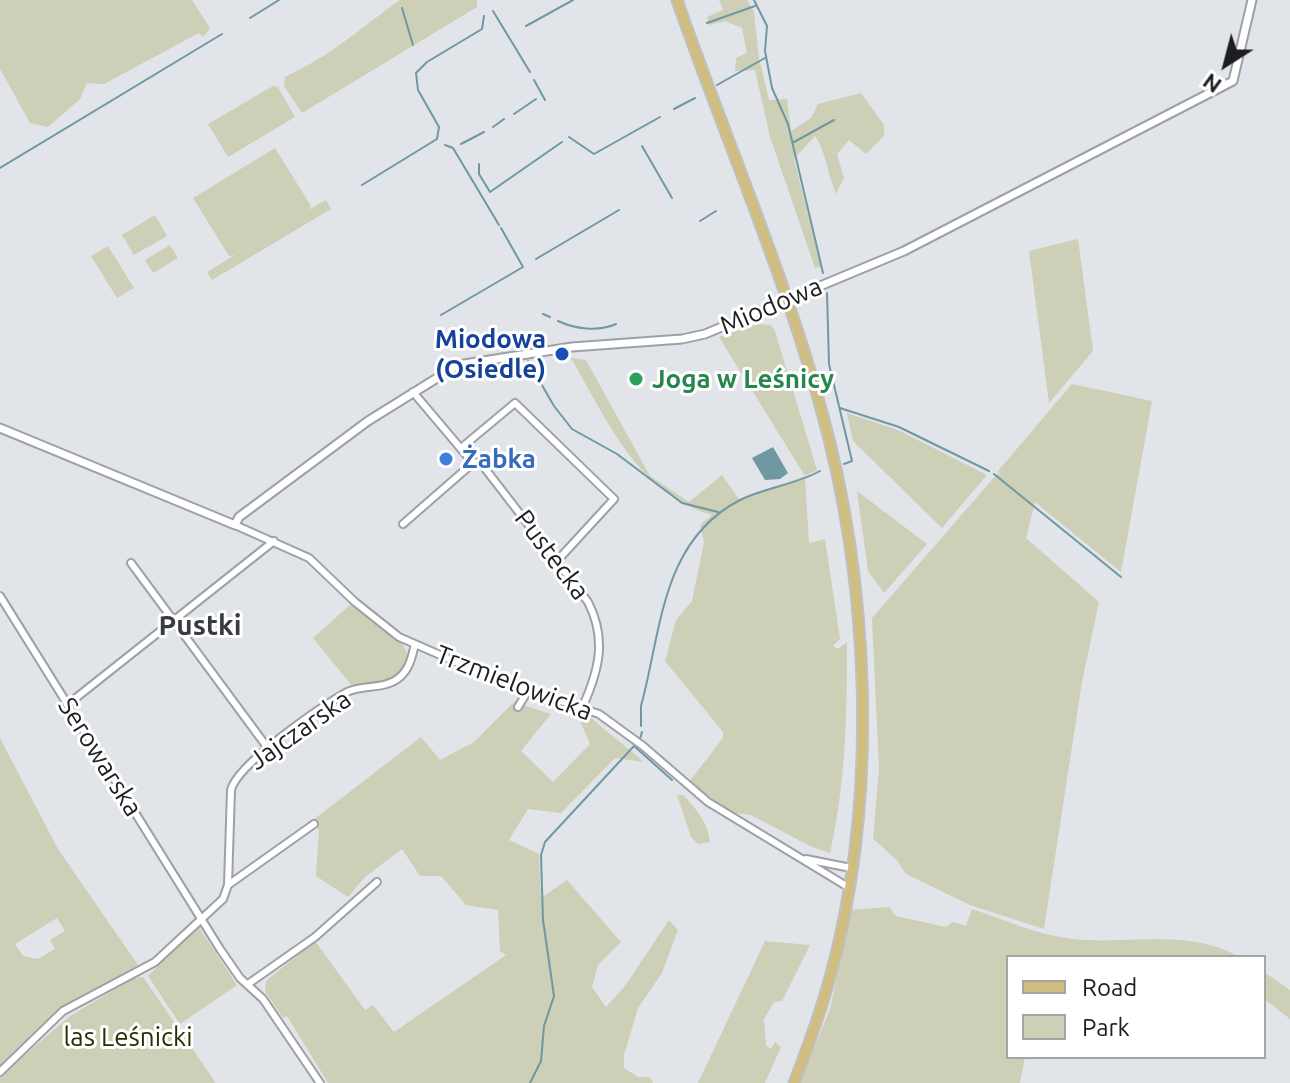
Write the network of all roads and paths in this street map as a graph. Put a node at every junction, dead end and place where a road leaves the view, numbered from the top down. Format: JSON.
{"nodes":[{"id":1,"x":677,"y":0,"type":"edge"},
{"id":2,"x":1252,"y":0,"type":"edge"},
{"id":3,"x":784,"y":298,"type":"junction"},
{"id":4,"x":413,"y":392,"type":"junction"},
{"id":5,"x":0,"y":428,"type":"edge"},
{"id":6,"x":461,"y":448,"type":"junction"},
{"id":7,"x":473,"y":463,"type":"junction"},
{"id":8,"x":403,"y":524,"type":"dead end"},
{"id":9,"x":235,"y":525,"type":"junction"},
{"id":10,"x":274,"y":541,"type":"junction"},
{"id":11,"x":556,"y":562,"type":"junction"},
{"id":12,"x":131,"y":563,"type":"dead end"},
{"id":13,"x":0,"y":596,"type":"edge"},
{"id":14,"x":175,"y":621,"type":"junction"},
{"id":15,"x":415,"y":644,"type":"junction"},
{"id":16,"x":529,"y":689,"type":"junction"},
{"id":17,"x":67,"y":705,"type":"junction"},
{"id":18,"x":583,"y":706,"type":"junction"},
{"id":19,"x":518,"y":707,"type":"dead end"},
{"id":20,"x":267,"y":747,"type":"junction"},
{"id":21,"x":314,"y":824,"type":"dead end"},
{"id":22,"x":802,"y":858,"type":"junction"},
{"id":23,"x":851,"y":868,"type":"junction"},
{"id":24,"x":377,"y":882,"type":"dead end"},
{"id":25,"x":228,"y":885,"type":"junction"},
{"id":26,"x":848,"y":887,"type":"junction"},
{"id":27,"x":199,"y":918,"type":"junction"},
{"id":28,"x":248,"y":984,"type":"junction"},
{"id":29,"x":0,"y":1072,"type":"edge"},
{"id":30,"x":320,"y":1083,"type":"edge"},
{"id":31,"x":794,"y":1083,"type":"edge"}],
"edges":[{"from":1,"to":3,"type":"main road"},
{"from":2,"to":3,"type":"street","name":"Miodowa"},
{"from":3,"to":4,"type":"street","name":"Miodowa"},
{"from":3,"to":23,"type":"main road"},
{"from":4,"to":6,"type":"street","name":"Pustecka"},
{"from":4,"to":9,"type":"street","name":"Miodowa"},
{"from":5,"to":9,"type":"street","name":"Trzmielowicka"},
{"from":6,"to":7,"type":"street","name":"Pustecka"},
{"from":6,"to":11,"type":"street"},
{"from":7,"to":8,"type":"street"},
{"from":7,"to":11,"type":"street","name":"Pustecka"},
{"from":9,"to":10,"type":"street","name":"Trzmielowicka"},
{"from":10,"to":14,"type":"street"},
{"from":10,"to":15,"type":"street","name":"Trzmielowicka"},
{"from":11,"to":18,"type":"street","name":"Pustecka"},
{"from":12,"to":14,"type":"street"},
{"from":13,"to":17,"type":"street","name":"Serowarska"},
{"from":14,"to":17,"type":"street"},
{"from":14,"to":20,"type":"street"},
{"from":15,"to":16,"type":"street","name":"Trzmielowicka"},
{"from":15,"to":20,"type":"street","name":"Jajczarska"},
{"from":16,"to":18,"type":"street","name":"Trzmielowicka"},
{"from":16,"to":19,"type":"street"},
{"from":17,"to":27,"type":"street","name":"Serowarska"},
{"from":18,"to":22,"type":"street","name":"Trzmielowicka"},
{"from":20,"to":25,"type":"street","name":"Jajczarska"},
{"from":21,"to":25,"type":"street"},
{"from":22,"to":23,"type":"street","name":"Trzmielowicka"},
{"from":22,"to":26,"type":"street","name":"Trzmielowicka"},
{"from":23,"to":26,"type":"main road"},
{"from":24,"to":28,"type":"street"},
{"from":25,"to":27,"type":"street"},
{"from":26,"to":31,"type":"main road"},
{"from":27,"to":28,"type":"street","name":"Serowarska"},
{"from":27,"to":29,"type":"street"},
{"from":28,"to":30,"type":"street","name":"Serowarska"}]}
